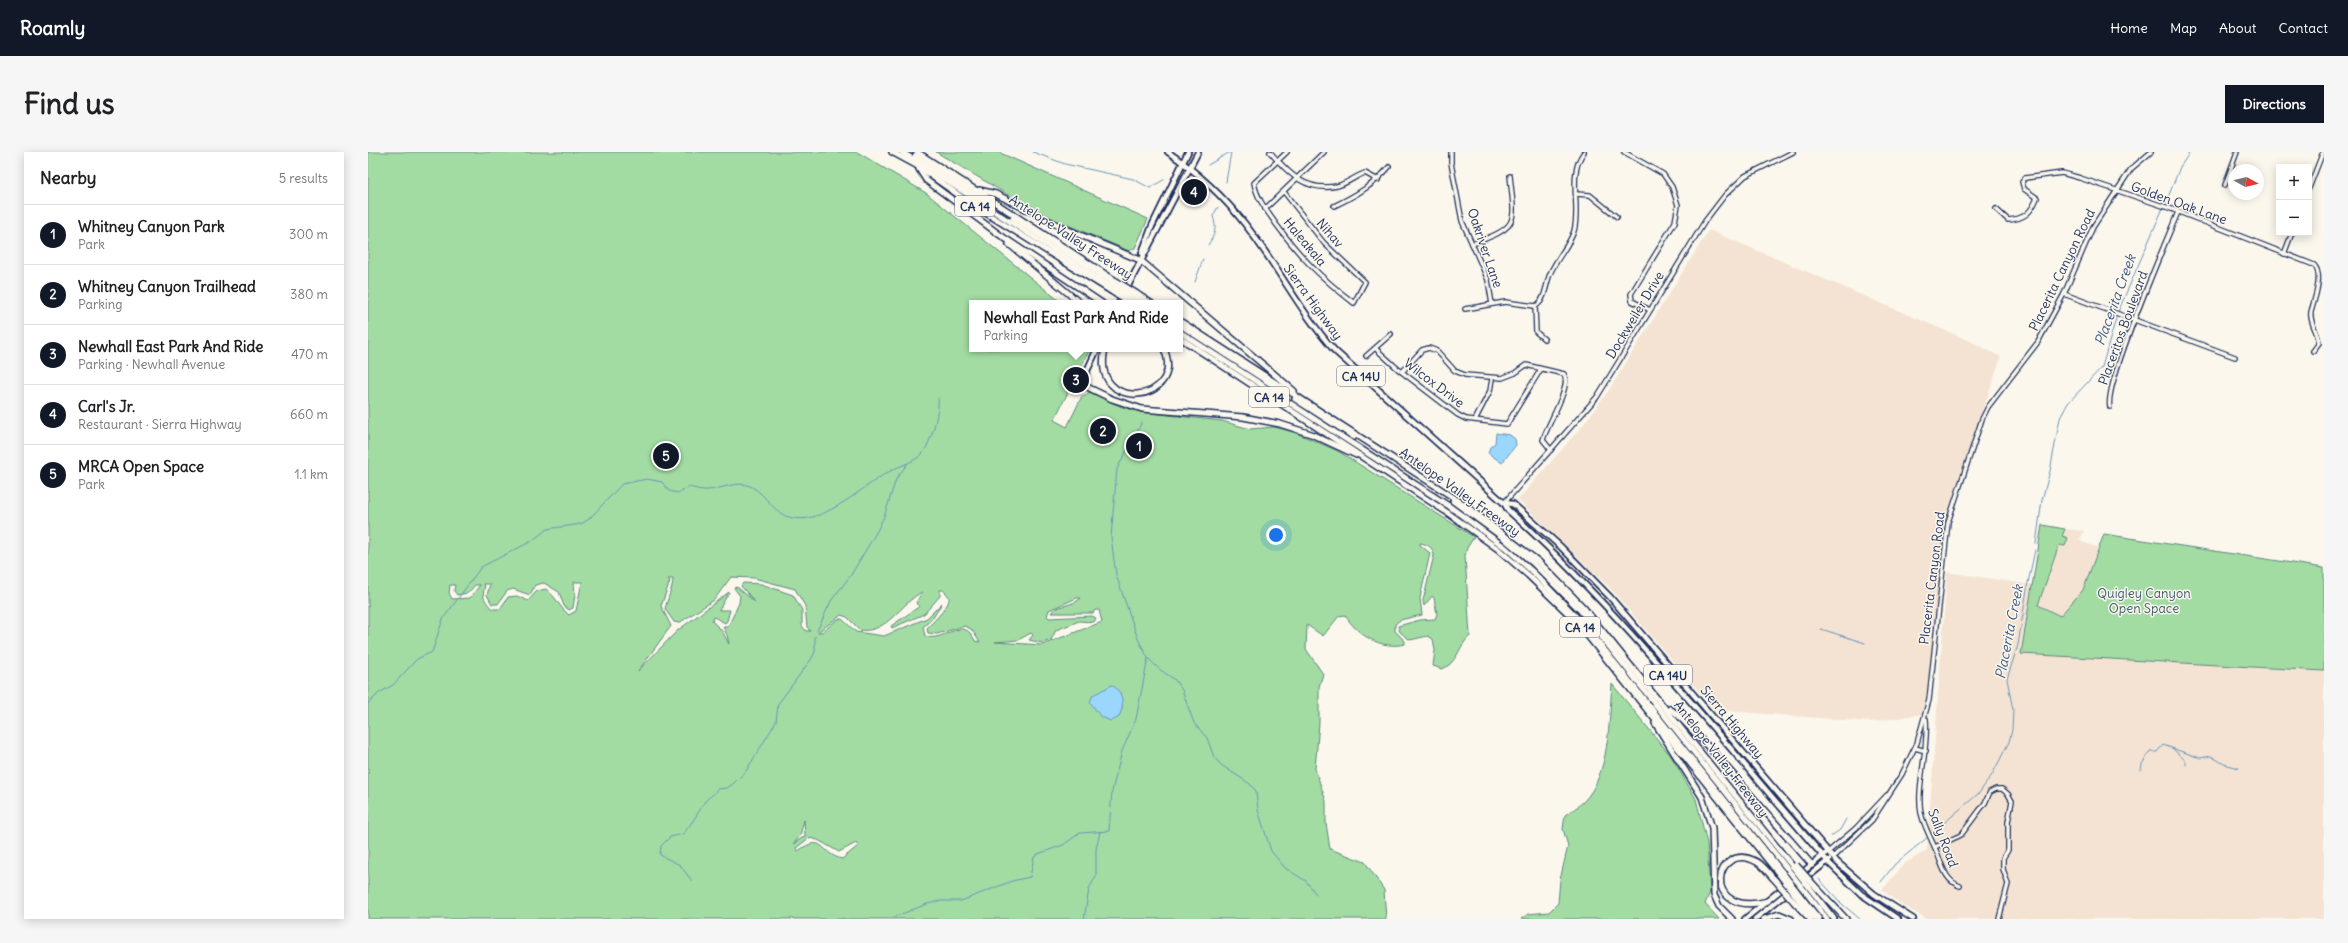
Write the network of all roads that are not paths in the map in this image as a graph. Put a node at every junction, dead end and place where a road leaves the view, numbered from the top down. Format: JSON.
{"nodes":[{"id":1,"x":892,"y":152,"type":"edge"},
{"id":2,"x":902,"y":152,"type":"edge"},
{"id":3,"x":909,"y":152,"type":"edge"},
{"id":4,"x":917,"y":152,"type":"edge"},
{"id":5,"x":1168,"y":152,"type":"edge"},
{"id":6,"x":1188,"y":152,"type":"edge"},
{"id":7,"x":1198,"y":152,"type":"edge"},
{"id":8,"x":1270,"y":152,"type":"edge"},
{"id":9,"x":1287,"y":152,"type":"edge"},
{"id":10,"x":1324,"y":152,"type":"edge"},
{"id":11,"x":1451,"y":152,"type":"edge"},
{"id":12,"x":1584,"y":152,"type":"edge"},
{"id":13,"x":1624,"y":152,"type":"edge"},
{"id":14,"x":1793,"y":152,"type":"edge"},
{"id":15,"x":2151,"y":152,"type":"edge"},
{"id":16,"x":2238,"y":152,"type":"edge"},
{"id":17,"x":2323,"y":152,"type":"edge"},
{"id":18,"x":1278,"y":161,"type":"junction"},
{"id":19,"x":1182,"y":162,"type":"junction"},
{"id":20,"x":916,"y":165,"type":"junction"},
{"id":21,"x":1189,"y":167,"type":"junction"},
{"id":22,"x":1389,"y":167,"type":"dead end"},
{"id":23,"x":1510,"y":176,"type":"dead end"},
{"id":24,"x":1297,"y":179,"type":"junction"},
{"id":25,"x":1378,"y":180,"type":"junction"},
{"id":26,"x":2312,"y":180,"type":"edge"},
{"id":27,"x":2226,"y":185,"type":"dead end"},
{"id":28,"x":978,"y":190,"type":"junction"},
{"id":29,"x":2116,"y":191,"type":"junction"},
{"id":30,"x":1284,"y":192,"type":"junction"},
{"id":31,"x":1576,"y":194,"type":"junction"},
{"id":32,"x":1334,"y":206,"type":"dead end"},
{"id":33,"x":1265,"y":209,"type":"junction"},
{"id":34,"x":1996,"y":209,"type":"dead end"},
{"id":35,"x":2178,"y":212,"type":"junction"},
{"id":36,"x":1617,"y":217,"type":"dead end"},
{"id":37,"x":1000,"y":235,"type":"junction"},
{"id":38,"x":2291,"y":236,"type":"edge"},
{"id":39,"x":1472,"y":244,"type":"junction"},
{"id":40,"x":2284,"y":254,"type":"junction"},
{"id":41,"x":1140,"y":260,"type":"junction"},
{"id":42,"x":1114,"y":286,"type":"junction"},
{"id":43,"x":1123,"y":294,"type":"joint"},
{"id":44,"x":2064,"y":294,"type":"junction"},
{"id":45,"x":1076,"y":300,"type":"edge"},
{"id":46,"x":1098,"y":300,"type":"edge"},
{"id":47,"x":1121,"y":300,"type":"edge"},
{"id":48,"x":1134,"y":300,"type":"edge"},
{"id":49,"x":1354,"y":303,"type":"joint"},
{"id":50,"x":1492,"y":304,"type":"junction"},
{"id":51,"x":1534,"y":306,"type":"junction"},
{"id":52,"x":1465,"y":309,"type":"dead end"},
{"id":53,"x":1650,"y":310,"type":"junction"},
{"id":54,"x":2134,"y":320,"type":"junction"},
{"id":55,"x":1183,"y":323,"type":"edge"},
{"id":56,"x":1183,"y":327,"type":"edge"},
{"id":57,"x":1183,"y":334,"type":"edge"},
{"id":58,"x":1392,"y":334,"type":"dead end"},
{"id":59,"x":1544,"y":339,"type":"dead end"},
{"id":60,"x":1183,"y":340,"type":"edge"},
{"id":61,"x":1376,"y":349,"type":"junction"},
{"id":62,"x":2313,"y":351,"type":"dead end"},
{"id":63,"x":1096,"y":352,"type":"edge"},
{"id":64,"x":1105,"y":352,"type":"edge"},
{"id":65,"x":1165,"y":352,"type":"edge"},
{"id":66,"x":1366,"y":356,"type":"dead end"},
{"id":67,"x":2235,"y":357,"type":"dead end"},
{"id":68,"x":1541,"y":369,"type":"junction"},
{"id":69,"x":1402,"y":372,"type":"junction"},
{"id":70,"x":1492,"y":378,"type":"junction"},
{"id":71,"x":1081,"y":384,"type":"joint"},
{"id":72,"x":1310,"y":405,"type":"junction"},
{"id":73,"x":2110,"y":407,"type":"dead end"},
{"id":74,"x":1475,"y":420,"type":"junction"},
{"id":75,"x":1551,"y":450,"type":"junction"},
{"id":76,"x":1359,"y":455,"type":"junction"},
{"id":77,"x":1504,"y":503,"type":"junction"},
{"id":78,"x":1480,"y":518,"type":"junction"},
{"id":79,"x":1666,"y":707,"type":"junction"},
{"id":80,"x":1651,"y":715,"type":"junction"},
{"id":81,"x":1926,"y":718,"type":"junction"},
{"id":82,"x":1915,"y":748,"type":"junction"},
{"id":83,"x":1926,"y":751,"type":"junction"},
{"id":84,"x":1892,"y":790,"type":"junction"},
{"id":85,"x":1935,"y":847,"type":"junction"},
{"id":86,"x":1828,"y":852,"type":"junction"},
{"id":87,"x":1823,"y":856,"type":"junction"},
{"id":88,"x":1833,"y":857,"type":"junction"},
{"id":89,"x":1827,"y":861,"type":"junction"},
{"id":90,"x":1812,"y":865,"type":"junction"},
{"id":91,"x":1793,"y":868,"type":"junction"},
{"id":92,"x":1780,"y":873,"type":"junction"},
{"id":93,"x":1960,"y":886,"type":"dead end"},
{"id":94,"x":1809,"y":887,"type":"junction"},
{"id":95,"x":1768,"y":900,"type":"junction"},
{"id":96,"x":1799,"y":900,"type":"junction"},
{"id":97,"x":1732,"y":919,"type":"edge"},
{"id":98,"x":1745,"y":919,"type":"edge"},
{"id":99,"x":1755,"y":919,"type":"edge"},
{"id":100,"x":1764,"y":919,"type":"edge"},
{"id":101,"x":1791,"y":919,"type":"edge"},
{"id":102,"x":1810,"y":919,"type":"edge"},
{"id":103,"x":1814,"y":919,"type":"edge"},
{"id":104,"x":1819,"y":919,"type":"edge"},
{"id":105,"x":1827,"y":919,"type":"edge"},
{"id":106,"x":1834,"y":919,"type":"edge"},
{"id":107,"x":1846,"y":919,"type":"edge"},
{"id":108,"x":1898,"y":919,"type":"edge"},
{"id":109,"x":1913,"y":919,"type":"edge"},
{"id":110,"x":1999,"y":919,"type":"edge"}],
"edges":[{"from":1,"to":20,"type":"highway","name":"Antelope Valley Freeway","number":"CA 14"},
{"from":2,"to":42,"type":"highway"},
{"from":3,"to":42,"type":"highway"},
{"from":4,"to":28,"type":"highway","name":"Antelope Valley Freeway","number":"CA 14"},
{"from":5,"to":19,"type":"main road","name":"Sierra Highway"},
{"from":6,"to":19,"type":"main road"},
{"from":7,"to":21,"type":"main road"},
{"from":8,"to":18,"type":"street"},
{"from":9,"to":18,"type":"street"},
{"from":10,"to":24,"type":"street"},
{"from":11,"to":39,"type":"street","name":"Oakriver Lane"},
{"from":12,"to":31,"type":"street"},
{"from":13,"to":53,"type":"street"},
{"from":14,"to":53,"type":"street","name":"Dockweiler Drive"},
{"from":15,"to":29,"type":"street","name":"Placerita Canyon Road"},
{"from":16,"to":27,"type":"street"},
{"from":17,"to":26,"type":"street"},
{"from":18,"to":24,"type":"street"},
{"from":18,"to":33,"type":"street","name":"Haleakala"},
{"from":19,"to":21,"type":"main road","name":"Sierra Highway"},
{"from":19,"to":41,"type":"main road"},
{"from":20,"to":37,"type":"highway"},
{"from":20,"to":42,"type":"highway","name":"Antelope Valley Freeway","number":"CA 14"},
{"from":21,"to":41,"type":"main road"},
{"from":21,"to":77,"type":"main road","name":"Sierra Highway","number":"CA 14U"},
{"from":22,"to":25,"type":"street"},
{"from":23,"to":39,"type":"street"},
{"from":24,"to":25,"type":"street"},
{"from":24,"to":30,"type":"street"},
{"from":25,"to":32,"type":"street"},
{"from":28,"to":41,"type":"highway"},
{"from":28,"to":42,"type":"highway","name":"Antelope Valley Freeway","number":"CA 14"},
{"from":29,"to":34,"type":"street","name":"Golden Oak Lane"},
{"from":29,"to":35,"type":"street","name":"Golden Oak Lane"},
{"from":29,"to":44,"type":"street","name":"Placerita Canyon Road"},
{"from":30,"to":33,"type":"street"},
{"from":30,"to":49,"type":"street","name":"Nihav"},
{"from":31,"to":36,"type":"street"},
{"from":31,"to":51,"type":"street"},
{"from":33,"to":49,"type":"street","name":"Haleakala"},
{"from":35,"to":40,"type":"street","name":"Golden Oak Lane"},
{"from":35,"to":54,"type":"street","name":"Placeritos Boulevard"},
{"from":37,"to":45,"type":"highway"},
{"from":37,"to":46,"type":"highway"},
{"from":38,"to":40,"type":"street"},
{"from":39,"to":50,"type":"street","name":"Oakriver Lane"},
{"from":40,"to":62,"type":"street","name":"Golden Oak Lane"},
{"from":41,"to":43,"type":"main road"},
{"from":41,"to":72,"type":"highway"},
{"from":42,"to":48,"type":"highway","name":"Antelope Valley Freeway","number":"CA 14","bridge":true},
{"from":42,"to":48,"type":"highway","name":"Antelope Valley Freeway","number":"CA 14","bridge":true},
{"from":43,"to":47,"type":"highway"},
{"from":44,"to":54,"type":"street"},
{"from":44,"to":81,"type":"street","name":"Placerita Canyon Road"},
{"from":50,"to":51,"type":"street"},
{"from":50,"to":52,"type":"street"},
{"from":51,"to":59,"type":"street"},
{"from":53,"to":75,"type":"street","name":"Dockweiler Drive"},
{"from":54,"to":67,"type":"street"},
{"from":54,"to":73,"type":"street","name":"Placeritos Boulevard"},
{"from":55,"to":72,"type":"highway","name":"Antelope Valley Freeway","number":"CA 14"},
{"from":56,"to":78,"type":"highway"},
{"from":57,"to":92,"type":"highway"},
{"from":58,"to":61,"type":"street"},
{"from":60,"to":76,"type":"highway","name":"Antelope Valley Freeway","number":"CA 14"},
{"from":61,"to":66,"type":"street"},
{"from":61,"to":69,"type":"street","name":"Wilcox Drive"},
{"from":63,"to":71,"type":"main road"},
{"from":64,"to":65,"type":"highway"},
{"from":68,"to":70,"type":"street"},
{"from":68,"to":74,"type":"street","name":"Wilcox Drive"},
{"from":68,"to":75,"type":"street"},
{"from":69,"to":70,"type":"street"},
{"from":69,"to":74,"type":"street","name":"Wilcox Drive"},
{"from":70,"to":74,"type":"street"},
{"from":71,"to":76,"type":"highway"},
{"from":72,"to":78,"type":"highway","name":"Antelope Valley Freeway","number":"CA 14"},
{"from":75,"to":77,"type":"street","name":"Dockweiler Drive"},
{"from":76,"to":80,"type":"highway","name":"Antelope Valley Freeway","number":"CA 14"},
{"from":77,"to":86,"type":"main road","name":"Sierra Highway","number":"CA 14U"},
{"from":77,"to":87,"type":"main road","name":"Sierra Highway","number":"CA 14U"},
{"from":78,"to":79,"type":"highway","name":"Antelope Valley Freeway","number":"CA 14"},
{"from":78,"to":91,"type":"highway"},
{"from":79,"to":90,"type":"highway"},
{"from":79,"to":91,"type":"highway","name":"Antelope Valley Freeway","number":"CA 14"},
{"from":80,"to":92,"type":"highway","name":"Antelope Valley Freeway","number":"CA 14"},
{"from":80,"to":97,"type":"highway"},
{"from":81,"to":82,"type":"street","name":"Placerita Canyon Road"},
{"from":81,"to":83,"type":"street","name":"Sally Road"},
{"from":82,"to":83,"type":"street"},
{"from":82,"to":84,"type":"street","name":"Placerita Canyon Road"},
{"from":83,"to":85,"type":"street","name":"Sally Road"},
{"from":84,"to":86,"type":"street","name":"Placerita Canyon Road"},
{"from":84,"to":88,"type":"street","name":"Placerita Canyon Road"},
{"from":85,"to":93,"type":"street","name":"Sally Road"},
{"from":85,"to":110,"type":"street"},
{"from":86,"to":87,"type":"main road","name":"Placerita Canyon Road"},
{"from":86,"to":88,"type":"main road","name":"Sierra Highway","number":"CA 14U"},
{"from":87,"to":89,"type":"main road","name":"Sierra Highway","number":"CA 14U"},
{"from":87,"to":90,"type":"main road","name":"Placerita Canyon Road"},
{"from":88,"to":89,"type":"main road","name":"Placerita Canyon Road"},
{"from":88,"to":109,"type":"main road","name":"Sierra Highway","number":"CA 14U"},
{"from":89,"to":99,"type":"main road","name":"Placerita Canyon Road"},
{"from":89,"to":108,"type":"main road","name":"Sierra Highway","number":"CA 14U"},
{"from":90,"to":95,"type":"main road","name":"Placerita Canyon Road"},
{"from":91,"to":94,"type":"highway","bridge":true},
{"from":91,"to":94,"type":"highway","bridge":true},
{"from":92,"to":96,"type":"highway","name":"Antelope Valley Freeway","number":"CA 14","bridge":true},
{"from":94,"to":105,"type":"highway"},
{"from":94,"to":106,"type":"highway"},
{"from":94,"to":107,"type":"highway"},
{"from":95,"to":96,"type":"highway","bridge":true},
{"from":95,"to":98,"type":"main road","name":"Placerita Canyon Road"},
{"from":96,"to":102,"type":"highway"},
{"from":96,"to":103,"type":"highway","name":"Antelope Valley Freeway","number":"CA 14"},
{"from":96,"to":104,"type":"highway"},
{"from":100,"to":101,"type":"highway"}]}
